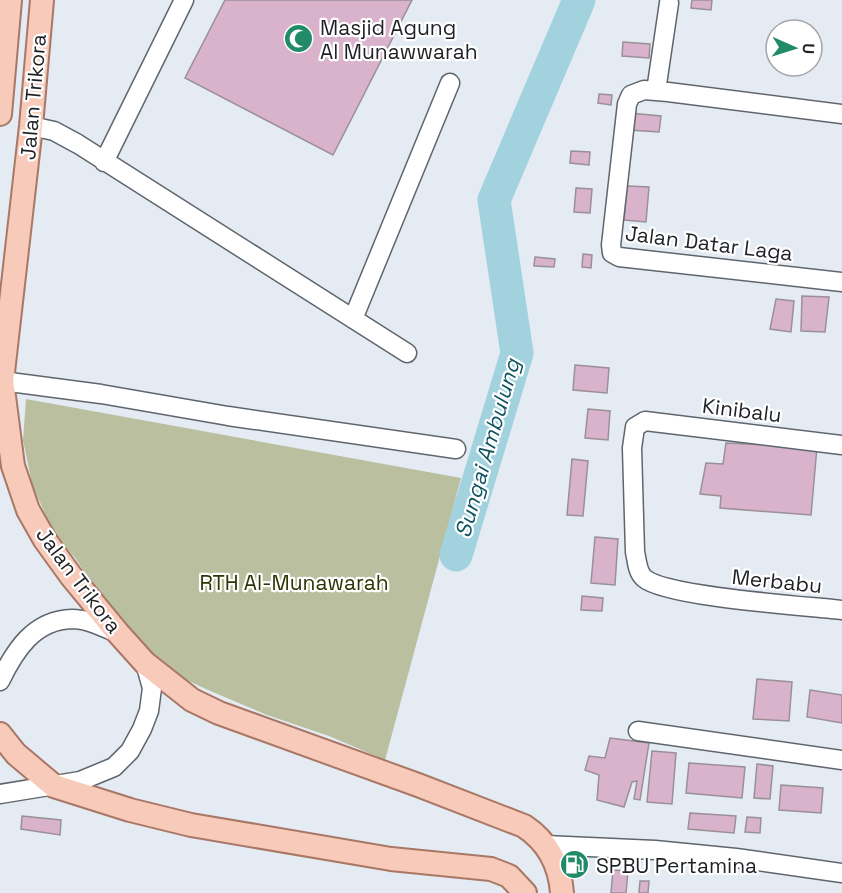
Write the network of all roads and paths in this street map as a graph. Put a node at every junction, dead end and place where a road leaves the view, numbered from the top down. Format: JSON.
{"nodes":[{"id":1,"x":10,"y":0,"type":"edge"},
{"id":2,"x":42,"y":0,"type":"edge"},
{"id":3,"x":184,"y":0,"type":"edge"},
{"id":4,"x":669,"y":3,"type":"dead end"},
{"id":5,"x":450,"y":83,"type":"dead end"},
{"id":6,"x":656,"y":91,"type":"junction"},
{"id":7,"x":0,"y":114,"type":"edge"},
{"id":8,"x":842,"y":114,"type":"edge"},
{"id":9,"x":0,"y":121,"type":"edge"},
{"id":10,"x":31,"y":126,"type":"junction"},
{"id":11,"x":104,"y":162,"type":"junction"},
{"id":12,"x":842,"y":282,"type":"edge"},
{"id":13,"x":353,"y":319,"type":"junction"},
{"id":14,"x":407,"y":353,"type":"dead end"},
{"id":15,"x":2,"y":381,"type":"junction"},
{"id":16,"x":637,"y":425,"type":"joint"},
{"id":17,"x":842,"y":445,"type":"edge"},
{"id":18,"x":456,"y":449,"type":"dead end"},
{"id":19,"x":842,"y":610,"type":"edge"},
{"id":20,"x":118,"y":633,"type":"junction"},
{"id":21,"x":145,"y":663,"type":"junction"},
{"id":22,"x":0,"y":681,"type":"edge"},
{"id":23,"x":638,"y":731,"type":"dead end"},
{"id":24,"x":0,"y":734,"type":"edge"},
{"id":25,"x":842,"y":760,"type":"edge"},
{"id":26,"x":54,"y":786,"type":"junction"},
{"id":27,"x":0,"y":794,"type":"edge"},
{"id":28,"x":545,"y":845,"type":"junction"},
{"id":29,"x":842,"y":873,"type":"edge"},
{"id":30,"x":525,"y":893,"type":"edge"},
{"id":31,"x":562,"y":893,"type":"edge"}],
"edges":[{"from":1,"to":7,"type":"main road","name":"Jalan Trikora"},
{"from":2,"to":10,"type":"main road","name":"Jalan Trikora"},
{"from":3,"to":11,"type":"street"},
{"from":4,"to":6,"type":"street"},
{"from":5,"to":13,"type":"street"},
{"from":6,"to":8,"type":"street"},
{"from":6,"to":12,"type":"street","name":"Jalan Datar Laga"},
{"from":9,"to":10,"type":"main road"},
{"from":10,"to":11,"type":"street"},
{"from":10,"to":15,"type":"main road","name":"Jalan Trikora"},
{"from":11,"to":13,"type":"street"},
{"from":13,"to":14,"type":"street"},
{"from":15,"to":18,"type":"street"},
{"from":15,"to":20,"type":"main road","name":"Jalan Trikora"},
{"from":16,"to":17,"type":"street","name":"Kinibalu"},
{"from":16,"to":19,"type":"street","name":"Merbabu"},
{"from":20,"to":21,"type":"main road","name":"Jalan Trikora"},
{"from":20,"to":22,"type":"street"},
{"from":21,"to":26,"type":"street"},
{"from":21,"to":28,"type":"main road","name":"Jalan Trikora"},
{"from":23,"to":25,"type":"street"},
{"from":24,"to":26,"type":"main road"},
{"from":26,"to":27,"type":"street"},
{"from":26,"to":30,"type":"main road"},
{"from":28,"to":29,"type":"street"},
{"from":28,"to":31,"type":"main road","name":"Jalan Trikora"}]}
